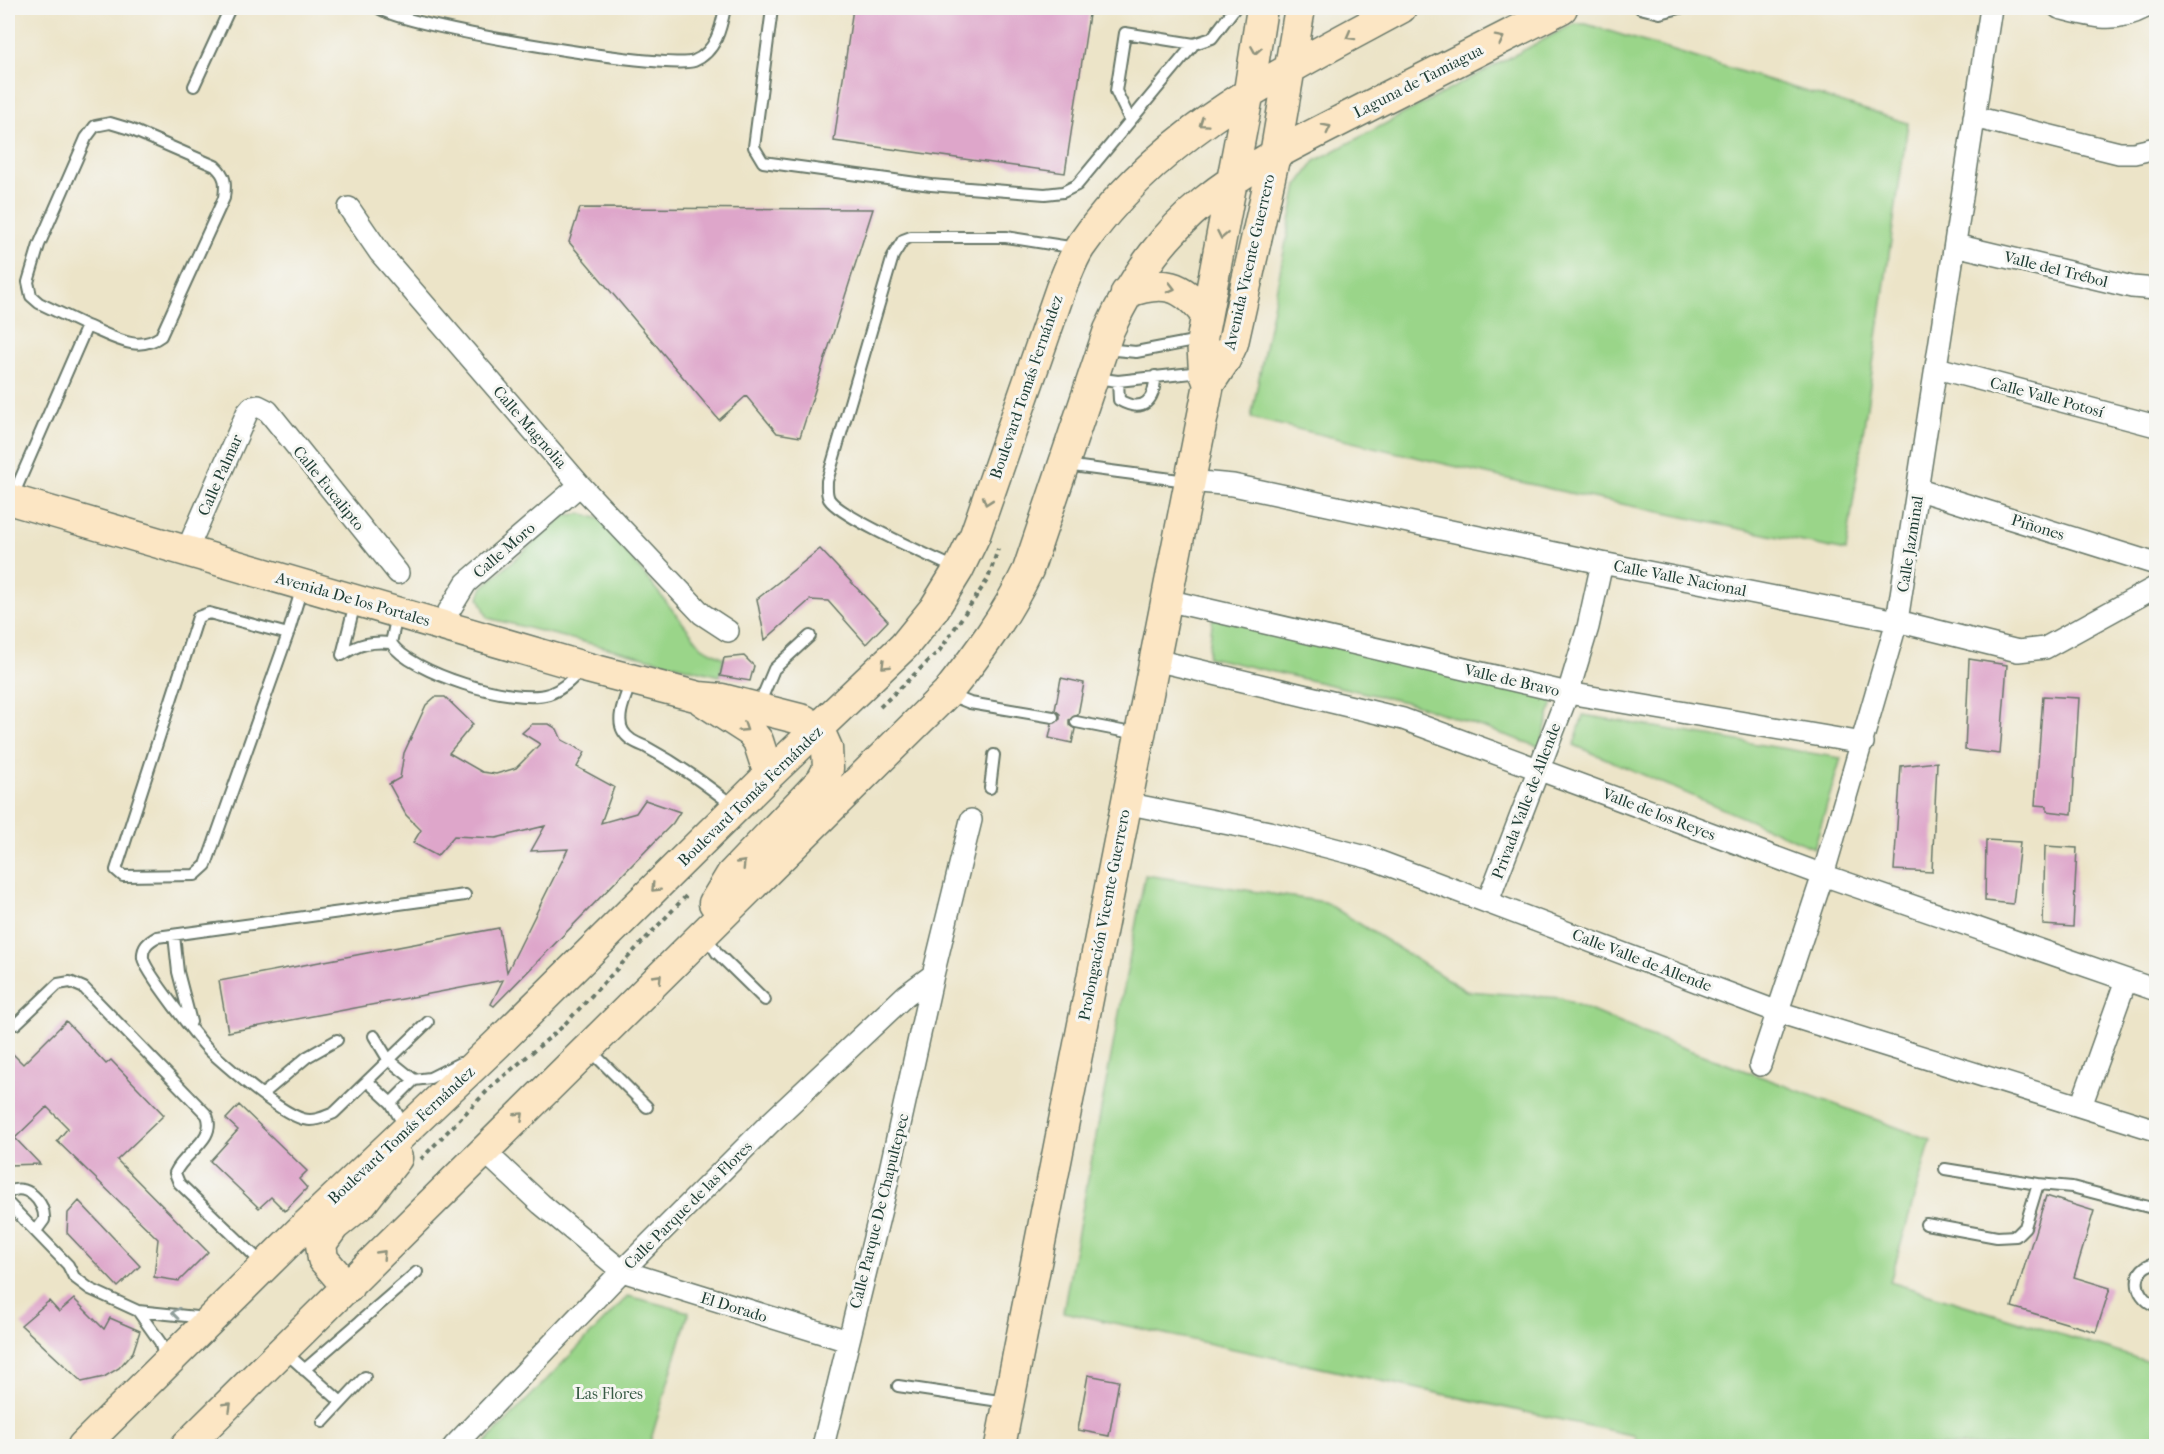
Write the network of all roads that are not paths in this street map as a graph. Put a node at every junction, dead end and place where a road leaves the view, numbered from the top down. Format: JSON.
{"nodes":[{"id":1,"x":230,"y":8,"type":"edge"},
{"id":2,"x":379,"y":8,"type":"edge"},
{"id":3,"x":724,"y":8,"type":"edge"},
{"id":4,"x":1235,"y":8,"type":"edge"},
{"id":5,"x":1262,"y":8,"type":"edge"},
{"id":6,"x":1300,"y":8,"type":"edge"},
{"id":7,"x":1401,"y":8,"type":"edge"},
{"id":8,"x":1562,"y":8,"type":"edge"},
{"id":9,"x":1640,"y":8,"type":"edge"},
{"id":10,"x":1680,"y":8,"type":"edge"},
{"id":11,"x":1991,"y":8,"type":"edge"},
{"id":12,"x":2059,"y":8,"type":"edge"},
{"id":13,"x":2144,"y":8,"type":"edge"},
{"id":14,"x":772,"y":9,"type":"edge"},
{"id":15,"x":1194,"y":44,"type":"junction"},
{"id":16,"x":1288,"y":69,"type":"junction"},
{"id":17,"x":194,"y":86,"type":"dead end"},
{"id":18,"x":1250,"y":91,"type":"junction"},
{"id":19,"x":1974,"y":117,"type":"junction"},
{"id":20,"x":1130,"y":120,"type":"junction"},
{"id":21,"x":2157,"y":147,"type":"edge"},
{"id":22,"x":1275,"y":155,"type":"junction"},
{"id":23,"x":1233,"y":178,"type":"junction"},
{"id":24,"x":349,"y":208,"type":"dead end"},
{"id":25,"x":1955,"y":244,"type":"junction"},
{"id":26,"x":1079,"y":249,"type":"junction"},
{"id":27,"x":2157,"y":289,"type":"edge"},
{"id":28,"x":1126,"y":293,"type":"junction"},
{"id":29,"x":87,"y":326,"type":"junction"},
{"id":30,"x":1204,"y":327,"type":"junction"},
{"id":31,"x":1102,"y":349,"type":"junction"},
{"id":32,"x":1937,"y":368,"type":"junction"},
{"id":33,"x":1155,"y":376,"type":"junction"},
{"id":34,"x":1207,"y":377,"type":"junction"},
{"id":35,"x":1105,"y":379,"type":"junction"},
{"id":36,"x":258,"y":406,"type":"joint"},
{"id":37,"x":2157,"y":426,"type":"edge"},
{"id":38,"x":1065,"y":465,"type":"junction"},
{"id":39,"x":1189,"y":481,"type":"junction"},
{"id":40,"x":580,"y":485,"type":"junction"},
{"id":41,"x":1919,"y":489,"type":"junction"},
{"id":42,"x":9,"y":500,"type":"edge"},
{"id":43,"x":187,"y":550,"type":"junction"},
{"id":44,"x":1602,"y":563,"type":"junction"},
{"id":45,"x":2157,"y":564,"type":"edge"},
{"id":46,"x":958,"y":570,"type":"junction"},
{"id":47,"x":398,"y":573,"type":"dead end"},
{"id":48,"x":303,"y":584,"type":"junction"},
{"id":49,"x":2157,"y":587,"type":"edge"},
{"id":50,"x":356,"y":600,"type":"junction"},
{"id":51,"x":1166,"y":600,"type":"junction"},
{"id":52,"x":398,"y":612,"type":"junction"},
{"id":53,"x":1897,"y":621,"type":"junction"},
{"id":54,"x":441,"y":624,"type":"junction"},
{"id":55,"x":728,"y":631,"type":"dead end"},
{"id":56,"x":288,"y":634,"type":"junction"},
{"id":57,"x":810,"y":636,"type":"dead end"},
{"id":58,"x":391,"y":642,"type":"junction"},
{"id":59,"x":1155,"y":660,"type":"junction"},
{"id":60,"x":584,"y":667,"type":"junction"},
{"id":61,"x":632,"y":678,"type":"junction"},
{"id":62,"x":946,"y":693,"type":"junction"},
{"id":63,"x":1568,"y":693,"type":"junction"},
{"id":64,"x":699,"y":697,"type":"junction"},
{"id":65,"x":758,"y":707,"type":"junction"},
{"id":66,"x":1053,"y":717,"type":"dead end"},
{"id":67,"x":1076,"y":722,"type":"dead end"},
{"id":68,"x":819,"y":730,"type":"junction"},
{"id":69,"x":1139,"y":735,"type":"junction"},
{"id":70,"x":1863,"y":743,"type":"junction"},
{"id":71,"x":994,"y":755,"type":"dead end"},
{"id":72,"x":1540,"y":768,"type":"junction"},
{"id":73,"x":769,"y":775,"type":"junction"},
{"id":74,"x":990,"y":788,"type":"dead end"},
{"id":75,"x":1125,"y":803,"type":"junction"},
{"id":76,"x":736,"y":808,"type":"junction"},
{"id":77,"x":971,"y":820,"type":"dead end"},
{"id":78,"x":1823,"y":875,"type":"junction"},
{"id":79,"x":465,"y":895,"type":"dead end"},
{"id":80,"x":1488,"y":901,"type":"junction"},
{"id":81,"x":703,"y":932,"type":"junction"},
{"id":82,"x":174,"y":935,"type":"junction"},
{"id":83,"x":933,"y":975,"type":"junction"},
{"id":84,"x":2126,"y":980,"type":"junction"},
{"id":85,"x":2157,"y":990,"type":"edge"},
{"id":86,"x":765,"y":1000,"type":"dead end"},
{"id":87,"x":1778,"y":1012,"type":"junction"},
{"id":88,"x":428,"y":1022,"type":"dead end"},
{"id":89,"x":16,"y":1024,"type":"dead end"},
{"id":90,"x":192,"y":1027,"type":"junction"},
{"id":91,"x":374,"y":1036,"type":"dead end"},
{"id":92,"x":338,"y":1040,"type":"dead end"},
{"id":93,"x":497,"y":1044,"type":"junction"},
{"id":94,"x":589,"y":1049,"type":"junction"},
{"id":95,"x":388,"y":1059,"type":"junction"},
{"id":96,"x":1760,"y":1065,"type":"dead end"},
{"id":97,"x":414,"y":1080,"type":"junction"},
{"id":98,"x":367,"y":1081,"type":"junction"},
{"id":99,"x":263,"y":1094,"type":"junction"},
{"id":100,"x":391,"y":1103,"type":"junction"},
{"id":101,"x":2081,"y":1106,"type":"junction"},
{"id":102,"x":647,"y":1107,"type":"dead end"},
{"id":103,"x":407,"y":1130,"type":"junction"},
{"id":104,"x":2157,"y":1130,"type":"edge"},
{"id":105,"x":484,"y":1151,"type":"junction"},
{"id":106,"x":1945,"y":1168,"type":"dead end"},
{"id":107,"x":2038,"y":1184,"type":"junction"},
{"id":108,"x":8,"y":1193,"type":"edge"},
{"id":109,"x":8,"y":1203,"type":"edge"},
{"id":110,"x":2157,"y":1209,"type":"edge"},
{"id":111,"x":1926,"y":1224,"type":"dead end"},
{"id":112,"x":36,"y":1231,"type":"junction"},
{"id":113,"x":2157,"y":1263,"type":"edge"},
{"id":114,"x":266,"y":1268,"type":"junction"},
{"id":115,"x":622,"y":1271,"type":"junction"},
{"id":116,"x":417,"y":1272,"type":"dead end"},
{"id":117,"x":348,"y":1288,"type":"junction"},
{"id":118,"x":2157,"y":1306,"type":"edge"},
{"id":119,"x":138,"y":1311,"type":"junction"},
{"id":120,"x":213,"y":1319,"type":"junction"},
{"id":121,"x":848,"y":1341,"type":"junction"},
{"id":122,"x":294,"y":1361,"type":"junction"},
{"id":123,"x":165,"y":1365,"type":"junction"},
{"id":124,"x":365,"y":1377,"type":"dead end"},
{"id":125,"x":898,"y":1386,"type":"dead end"},
{"id":126,"x":341,"y":1402,"type":"junction"},
{"id":127,"x":1009,"y":1403,"type":"junction"},
{"id":128,"x":323,"y":1422,"type":"dead end"},
{"id":129,"x":83,"y":1446,"type":"edge"},
{"id":130,"x":186,"y":1446,"type":"edge"},
{"id":131,"x":454,"y":1446,"type":"edge"},
{"id":132,"x":823,"y":1446,"type":"edge"},
{"id":133,"x":1000,"y":1446,"type":"edge"}],
"edges":[{"from":1,"to":17,"type":"lane"},
{"from":2,"to":3,"type":"lane"},
{"from":4,"to":15,"type":"lane"},
{"from":5,"to":18,"type":"main road","name":"Avenida Vicente Guerrero","one_way":true},
{"from":6,"to":16,"type":"main road","name":"Avenida Vicente Guerrero"},
{"from":7,"to":16,"type":"main road","one_way":true},
{"from":22,"to":8,"type":"main road","name":"Laguna de Tamiagua","one_way":true},
{"from":9,"to":10,"type":"lane"},
{"from":11,"to":19,"type":"street","name":"Calle Jazminal"},
{"from":12,"to":13,"type":"street"},
{"from":14,"to":20,"type":"lane"},
{"from":15,"to":20,"type":"lane"},
{"from":15,"to":20,"type":"lane"},
{"from":16,"to":18,"type":"main road","name":"Boulevard Tomás Fernández"},
{"from":16,"to":22,"type":"main road","name":"Avenida Vicente Guerrero"},
{"from":18,"to":23,"type":"main road","name":"Avenida Vicente Guerrero"},
{"from":18,"to":26,"type":"main road","name":"Boulevard Tomás Fernández","one_way":true},
{"from":19,"to":21,"type":"street"},
{"from":19,"to":25,"type":"street","name":"Calle Jazminal"},
{"from":22,"to":23,"type":"main road"},
{"from":22,"to":34,"type":"main road","name":"Avenida Vicente Guerrero"},
{"from":23,"to":28,"type":"main road"},
{"from":23,"to":30,"type":"main road","name":"Avenida Vicente Guerrero","one_way":true},
{"from":24,"to":40,"type":"street","name":"Calle Magnolia"},
{"from":25,"to":27,"type":"street","name":"Valle del Trébol"},
{"from":25,"to":32,"type":"street","name":"Calle Jazminal"},
{"from":26,"to":46,"type":"main road","name":"Boulevard Tomás Fernández","one_way":true},
{"from":26,"to":46,"type":"lane"},
{"from":28,"to":30,"type":"main road","one_way":true},
{"from":28,"to":31,"type":"main road"},
{"from":29,"to":29,"type":"lane"},
{"from":29,"to":42,"type":"lane"},
{"from":30,"to":31,"type":"lane"},
{"from":30,"to":34,"type":"main road","name":"Avenida Vicente Guerrero"},
{"from":31,"to":35,"type":"main road"},
{"from":32,"to":37,"type":"street","name":"Calle Valle Potosí"},
{"from":32,"to":41,"type":"street","name":"Calle Jazminal"},
{"from":33,"to":34,"type":"lane"},
{"from":33,"to":35,"type":"lane"},
{"from":33,"to":35,"type":"lane"},
{"from":34,"to":39,"type":"main road","name":"Prolongación Vicente Guerrero"},
{"from":35,"to":38,"type":"main road"},
{"from":36,"to":43,"type":"street","name":"Calle Palmar"},
{"from":36,"to":47,"type":"street","name":"Calle Eucalipto"},
{"from":38,"to":39,"type":"lane"},
{"from":38,"to":62,"type":"main road"},
{"from":39,"to":44,"type":"street","name":"Calle Valle Nacional"},
{"from":39,"to":51,"type":"main road","name":"Prolongación Vicente Guerrero"},
{"from":40,"to":54,"type":"street","name":"Calle Moro"},
{"from":40,"to":55,"type":"street","name":"Calle Magnolia"},
{"from":41,"to":45,"type":"street","name":"Piñones"},
{"from":41,"to":53,"type":"street","name":"Calle Jazminal"},
{"from":42,"to":43,"type":"main road","name":"Avenida De los Portales"},
{"from":43,"to":48,"type":"main road","name":"Avenida De los Portales"},
{"from":44,"to":53,"type":"street","name":"Calle Valle Nacional"},
{"from":44,"to":63,"type":"street","name":"Privada Valle de Allende"},
{"from":46,"to":68,"type":"main road","name":"Boulevard Tomás Fernández","one_way":true},
{"from":48,"to":50,"type":"main road","name":"Avenida De los Portales"},
{"from":48,"to":56,"type":"lane"},
{"from":49,"to":53,"type":"street","name":"Calle Valle Nacional"},
{"from":50,"to":52,"type":"main road","name":"Avenida De los Portales"},
{"from":50,"to":58,"type":"lane"},
{"from":51,"to":59,"type":"main road","name":"Prolongación Vicente Guerrero"},
{"from":51,"to":63,"type":"street","name":"Valle de Bravo"},
{"from":52,"to":54,"type":"main road","name":"Avenida De los Portales"},
{"from":52,"to":58,"type":"lane"},
{"from":53,"to":70,"type":"street","name":"Calle Jazminal"},
{"from":54,"to":60,"type":"main road","name":"Avenida De los Portales"},
{"from":56,"to":56,"type":"lane"},
{"from":57,"to":65,"type":"lane"},
{"from":58,"to":60,"type":"lane"},
{"from":59,"to":69,"type":"main road","name":"Prolongación Vicente Guerrero"},
{"from":59,"to":72,"type":"street","name":"Valle de los Reyes"},
{"from":60,"to":61,"type":"main road","name":"Avenida De los Portales"},
{"from":61,"to":64,"type":"main road","name":"Avenida De los Portales"},
{"from":61,"to":76,"type":"lane"},
{"from":62,"to":66,"type":"lane"},
{"from":62,"to":81,"type":"main road"},
{"from":63,"to":70,"type":"street","name":"Valle de Bravo"},
{"from":63,"to":72,"type":"street","name":"Privada Valle de Allende"},
{"from":64,"to":65,"type":"main road","name":"Avenida De los Portales"},
{"from":64,"to":73,"type":"main road","name":"Avenida De los Portales","one_way":true},
{"from":65,"to":68,"type":"main road","name":"Avenida De los Portales"},
{"from":67,"to":69,"type":"lane"},
{"from":68,"to":73,"type":"main road","name":"Boulevard Tomás Fernández"},
{"from":81,"to":68,"type":"main road","one_way":true},
{"from":69,"to":75,"type":"main road","name":"Prolongación Vicente Guerrero"},
{"from":70,"to":78,"type":"street","name":"Calle Jazminal"},
{"from":71,"to":74,"type":"lane"},
{"from":72,"to":78,"type":"street","name":"Valle de los Reyes"},
{"from":72,"to":80,"type":"street","name":"Privada Valle de Allende"},
{"from":73,"to":76,"type":"main road","name":"Boulevard Tomás Fernández"},
{"from":75,"to":80,"type":"street","name":"Calle Valle de Allende"},
{"from":75,"to":127,"type":"main road","name":"Prolongación Vicente Guerrero"},
{"from":76,"to":93,"type":"main road","name":"Boulevard Tomás Fernández","one_way":true},
{"from":77,"to":83,"type":"street","name":"Calle Parque De Chapultepec"},
{"from":78,"to":84,"type":"street","name":"Valle de los Reyes"},
{"from":78,"to":87,"type":"street","name":"Calle Jazminal"},
{"from":79,"to":82,"type":"lane"},
{"from":80,"to":87,"type":"street","name":"Calle Valle de Allende"},
{"from":81,"to":86,"type":"lane"},
{"from":94,"to":81,"type":"main road","one_way":true},
{"from":82,"to":90,"type":"lane"},
{"from":82,"to":90,"type":"lane"},
{"from":83,"to":115,"type":"street","name":"Calle Parque de las Flores"},
{"from":83,"to":121,"type":"street","name":"Calle Parque De Chapultepec"},
{"from":84,"to":85,"type":"street","name":"Valle de los Reyes"},
{"from":84,"to":101,"type":"street"},
{"from":87,"to":96,"type":"street","name":"Calle Jazminal"},
{"from":87,"to":101,"type":"street","name":"Calle Valle de Allende"},
{"from":88,"to":95,"type":"lane"},
{"from":89,"to":114,"type":"lane"},
{"from":90,"to":99,"type":"lane"},
{"from":91,"to":95,"type":"lane"},
{"from":92,"to":99,"type":"lane"},
{"from":93,"to":97,"type":"lane"},
{"from":93,"to":103,"type":"main road","name":"Boulevard Tomás Fernández"},
{"from":94,"to":102,"type":"lane"},
{"from":105,"to":94,"type":"main road","one_way":true},
{"from":95,"to":97,"type":"lane"},
{"from":95,"to":98,"type":"lane"},
{"from":97,"to":100,"type":"lane"},
{"from":98,"to":99,"type":"lane"},
{"from":98,"to":100,"type":"lane"},
{"from":100,"to":103,"type":"lane"},
{"from":101,"to":104,"type":"street","name":"Calle Valle de Allende"},
{"from":103,"to":114,"type":"main road","name":"Boulevard Tomás Fernández"},
{"from":103,"to":117,"type":"main road"},
{"from":105,"to":115,"type":"street"},
{"from":117,"to":105,"type":"main road","one_way":true},
{"from":106,"to":107,"type":"lane"},
{"from":107,"to":110,"type":"lane"},
{"from":107,"to":111,"type":"lane"},
{"from":108,"to":112,"type":"lane"},
{"from":109,"to":112,"type":"lane"},
{"from":112,"to":119,"type":"lane"},
{"from":113,"to":118,"type":"lane"},
{"from":114,"to":120,"type":"main road","name":"Boulevard Tomás Fernández"},
{"from":115,"to":121,"type":"street","name":"El Dorado"},
{"from":115,"to":131,"type":"street","name":"Calle Parque de las Flores"},
{"from":116,"to":122,"type":"lane"},
{"from":117,"to":122,"type":"main road"},
{"from":120,"to":119,"type":"lane","one_way":true},
{"from":119,"to":123,"type":"lane"},
{"from":120,"to":123,"type":"main road","name":"Boulevard Tomás Fernández"},
{"from":121,"to":132,"type":"street","name":"Calle Parque De Chapultepec"},
{"from":122,"to":126,"type":"lane"},
{"from":130,"to":122,"type":"main road","one_way":true},
{"from":123,"to":129,"type":"main road","name":"Boulevard Tomás Fernández"},
{"from":124,"to":126,"type":"lane"},
{"from":125,"to":127,"type":"lane"},
{"from":126,"to":128,"type":"lane"},
{"from":127,"to":133,"type":"main road","name":"Prolongación Vicente Guerrero"}]}
